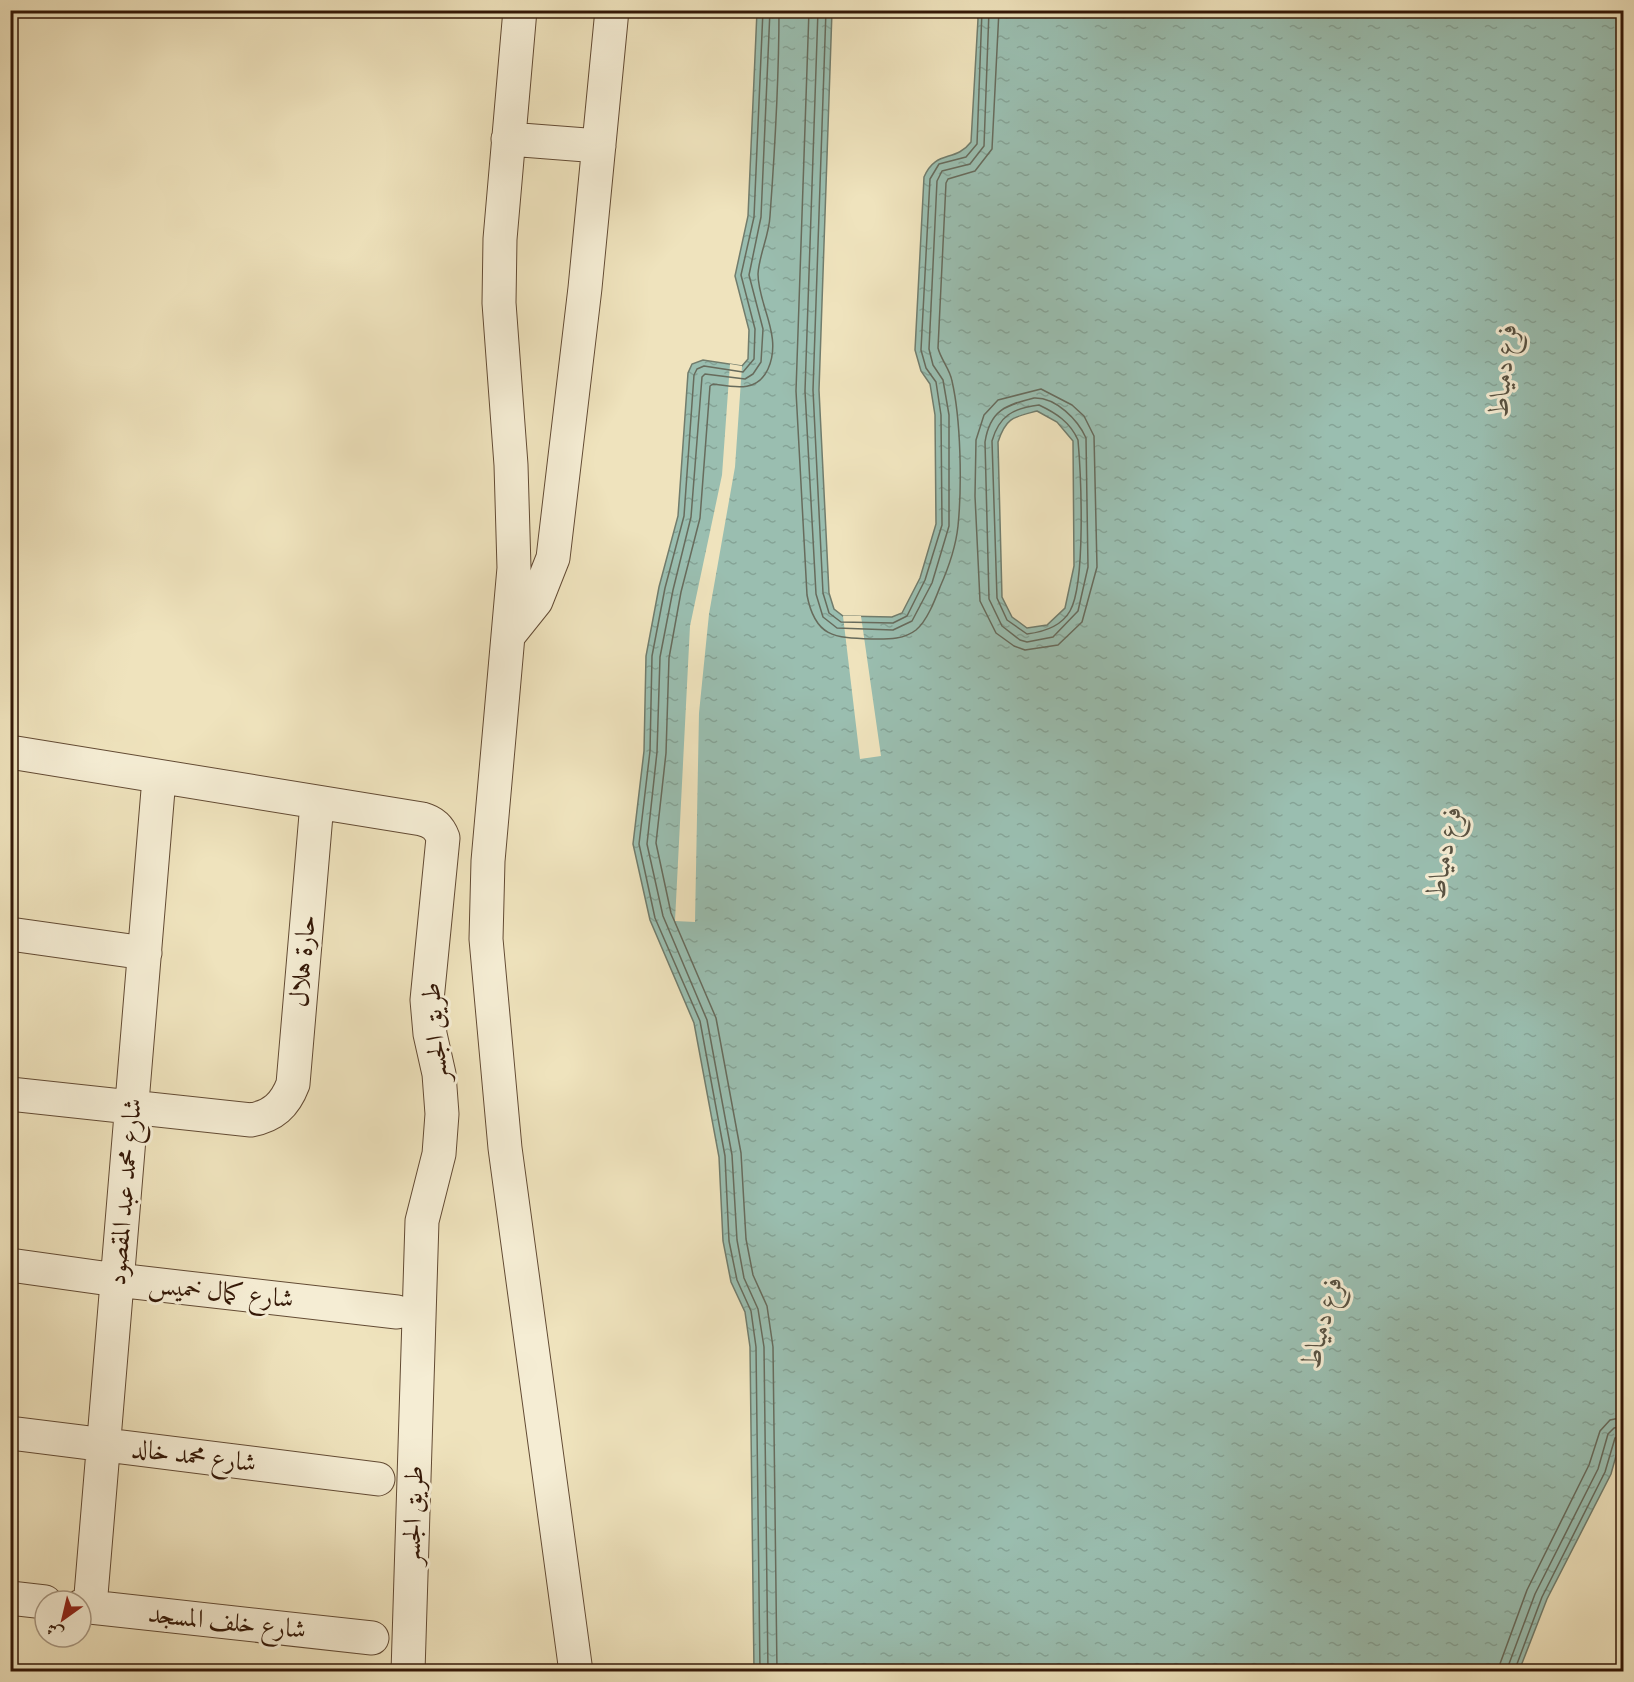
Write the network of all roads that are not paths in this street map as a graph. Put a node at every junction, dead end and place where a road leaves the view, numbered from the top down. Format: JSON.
{"nodes":[{"id":1,"x":520,"y":10,"type":"edge"},
{"id":2,"x":612,"y":10,"type":"edge"},
{"id":3,"x":508,"y":139,"type":"junction"},
{"id":4,"x":599,"y":146,"type":"junction"},
{"id":5,"x":508,"y":636,"type":"junction"},
{"id":6,"x":10,"y":752,"type":"edge"},
{"id":7,"x":159,"y":778,"type":"junction"},
{"id":8,"x":317,"y":803,"type":"junction"},
{"id":9,"x":10,"y":934,"type":"edge"},
{"id":10,"x":145,"y":953,"type":"junction"},
{"id":11,"x":10,"y":1094,"type":"edge"},
{"id":12,"x":132,"y":1109,"type":"junction"},
{"id":13,"x":10,"y":1265,"type":"edge"},
{"id":14,"x":117,"y":1280,"type":"junction"},
{"id":15,"x":397,"y":1312,"type":"dead end"},
{"id":16,"x":10,"y":1433,"type":"edge"},
{"id":17,"x":103,"y":1444,"type":"junction"},
{"id":18,"x":378,"y":1479,"type":"dead end"},
{"id":19,"x":87,"y":1589,"type":"edge"},
{"id":20,"x":10,"y":1598,"type":"edge"},
{"id":21,"x":33,"y":1601,"type":"edge"},
{"id":22,"x":93,"y":1608,"type":"edge"},
{"id":23,"x":372,"y":1638,"type":"dead end"},
{"id":24,"x":408,"y":1671,"type":"edge"},
{"id":25,"x":576,"y":1671,"type":"edge"}],
"edges":[{"from":1,"to":3,"type":"street"},
{"from":2,"to":4,"type":"street"},
{"from":3,"to":4,"type":"street"},
{"from":3,"to":5,"type":"street"},
{"from":4,"to":5,"type":"street"},
{"from":5,"to":25,"type":"street"},
{"from":6,"to":7,"type":"street","name":"طريق الجسر"},
{"from":7,"to":8,"type":"street","name":"طريق الجسر"},
{"from":7,"to":10,"type":"street","name":"شارع محمد عبد المقصود"},
{"from":8,"to":12,"type":"street","name":"حارة هلال"},
{"from":8,"to":24,"type":"street","name":"طريق الجسر"},
{"from":9,"to":10,"type":"street"},
{"from":10,"to":12,"type":"street","name":"شارع محمد عبد المقصود"},
{"from":11,"to":12,"type":"street"},
{"from":12,"to":14,"type":"street","name":"شارع محمد عبد المقصود"},
{"from":13,"to":14,"type":"street","name":"شارع كمال خميس"},
{"from":14,"to":15,"type":"street","name":"شارع كمال خميس"},
{"from":14,"to":17,"type":"street","name":"شارع محمد عبد المقصود"},
{"from":16,"to":17,"type":"street","name":"شارع محمد خالد"},
{"from":17,"to":18,"type":"street","name":"شارع محمد خالد"},
{"from":17,"to":19,"type":"street","name":"شارع محمد عبد المقصود"},
{"from":20,"to":21,"type":"street"},
{"from":22,"to":23,"type":"street","name":"شارع خلف المسجد"}]}
